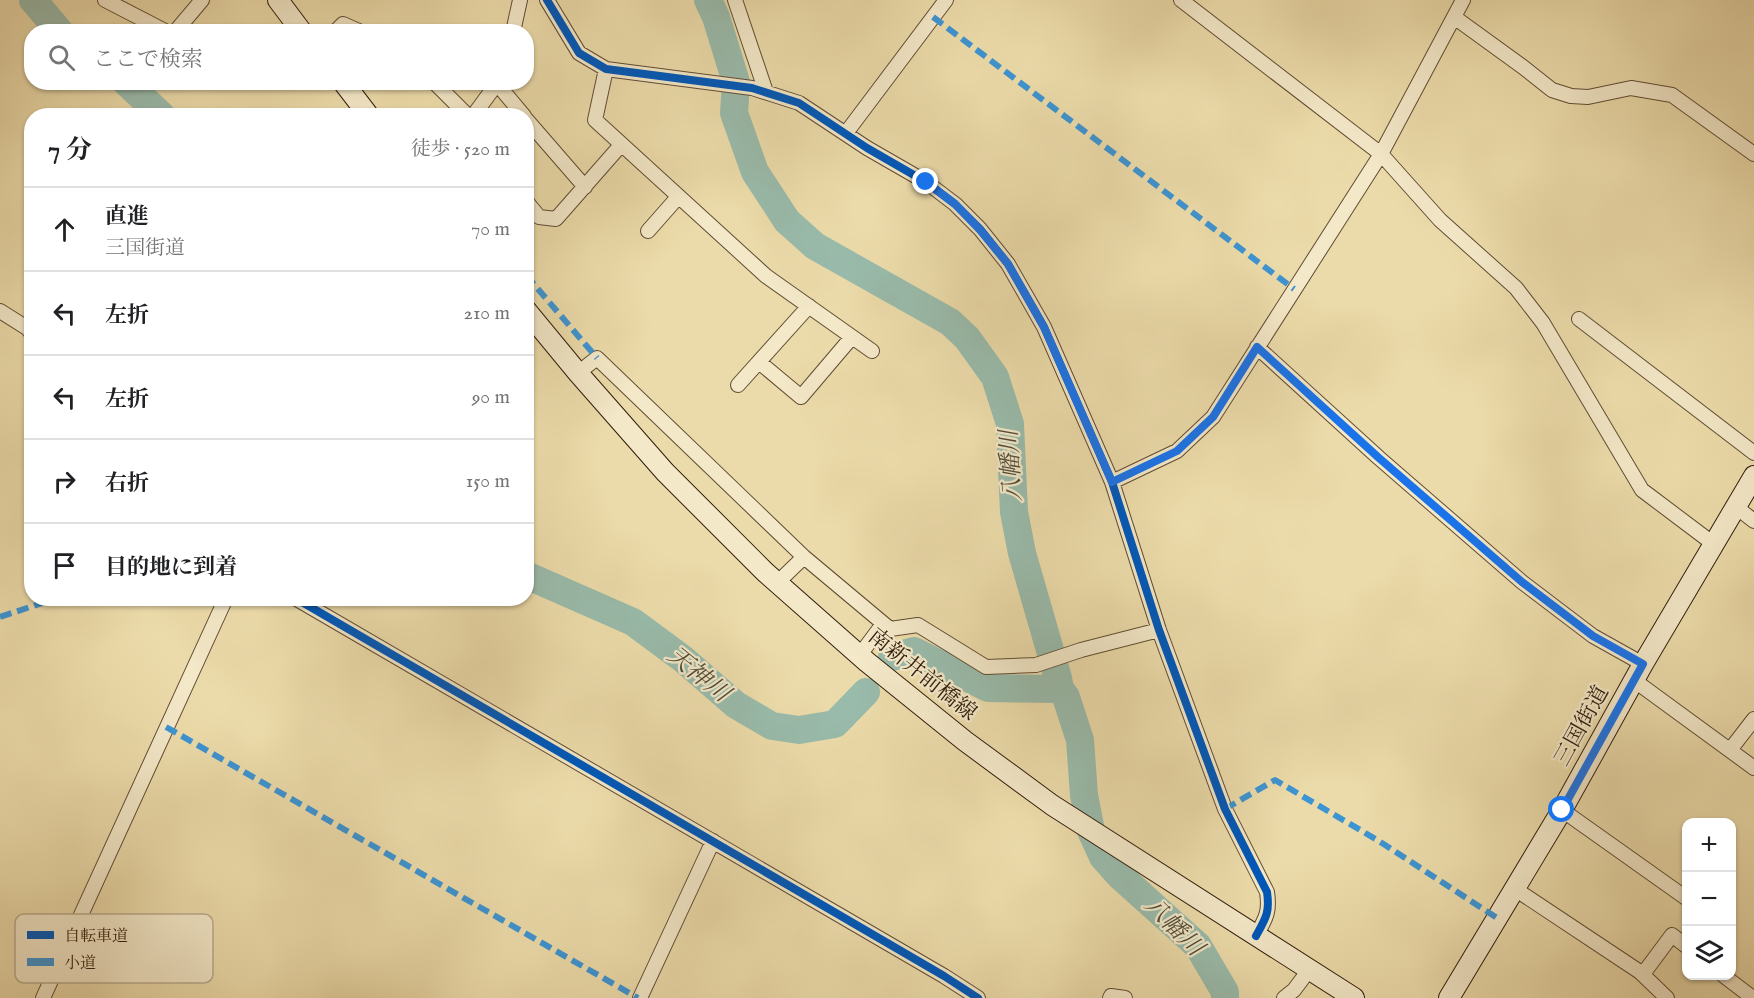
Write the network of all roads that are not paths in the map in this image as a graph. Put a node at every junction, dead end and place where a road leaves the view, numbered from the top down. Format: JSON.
{"nodes":[{"id":1,"x":105,"y":0,"type":"edge"},
{"id":2,"x":201,"y":0,"type":"edge"},
{"id":3,"x":278,"y":0,"type":"edge"},
{"id":4,"x":520,"y":0,"type":"edge"},
{"id":5,"x":547,"y":0,"type":"edge"},
{"id":6,"x":735,"y":0,"type":"edge"},
{"id":7,"x":946,"y":0,"type":"edge"},
{"id":8,"x":1181,"y":0,"type":"edge"},
{"id":9,"x":1463,"y":0,"type":"edge"},
{"id":10,"x":1454,"y":17,"type":"junction"},
{"id":11,"x":152,"y":24,"type":"edge"},
{"id":12,"x":182,"y":24,"type":"edge"},
{"id":13,"x":296,"y":24,"type":"edge"},
{"id":14,"x":515,"y":24,"type":"edge"},
{"id":15,"x":606,"y":69,"type":"junction"},
{"id":16,"x":348,"y":90,"type":"edge"},
{"id":17,"x":442,"y":90,"type":"edge"},
{"id":18,"x":493,"y":90,"type":"edge"},
{"id":19,"x":503,"y":90,"type":"edge"},
{"id":20,"x":766,"y":92,"type":"junction"},
{"id":21,"x":363,"y":108,"type":"edge"},
{"id":22,"x":460,"y":108,"type":"edge"},
{"id":23,"x":479,"y":108,"type":"edge"},
{"id":24,"x":518,"y":108,"type":"edge"},
{"id":25,"x":534,"y":128,"type":"edge"},
{"id":26,"x":846,"y":133,"type":"junction"},
{"id":27,"x":621,"y":145,"type":"junction"},
{"id":28,"x":1381,"y":154,"type":"junction"},
{"id":29,"x":1754,"y":154,"type":"edge"},
{"id":30,"x":585,"y":187,"type":"junction"},
{"id":31,"x":678,"y":197,"type":"junction"},
{"id":32,"x":534,"y":211,"type":"edge"},
{"id":33,"x":648,"y":231,"type":"dead end"},
{"id":34,"x":809,"y":306,"type":"junction"},
{"id":35,"x":0,"y":311,"type":"edge"},
{"id":36,"x":1579,"y":319,"type":"dead end"},
{"id":37,"x":534,"y":320,"type":"edge"},
{"id":38,"x":24,"y":326,"type":"edge"},
{"id":39,"x":852,"y":337,"type":"junction"},
{"id":40,"x":1257,"y":347,"type":"junction"},
{"id":41,"x":872,"y":351,"type":"dead end"},
{"id":42,"x":759,"y":362,"type":"junction"},
{"id":43,"x":578,"y":373,"type":"junction"},
{"id":44,"x":738,"y":385,"type":"dead end"},
{"id":45,"x":1754,"y":453,"type":"edge"},
{"id":46,"x":1754,"y":476,"type":"edge"},
{"id":47,"x":1112,"y":482,"type":"junction"},
{"id":48,"x":1736,"y":507,"type":"junction"},
{"id":49,"x":1754,"y":521,"type":"edge"},
{"id":50,"x":1715,"y":545,"type":"junction"},
{"id":51,"x":804,"y":556,"type":"junction"},
{"id":52,"x":777,"y":583,"type":"junction"},
{"id":53,"x":222,"y":606,"type":"edge"},
{"id":54,"x":309,"y":606,"type":"edge"},
{"id":55,"x":883,"y":624,"type":"junction"},
{"id":56,"x":1159,"y":630,"type":"junction"},
{"id":57,"x":859,"y":656,"type":"junction"},
{"id":58,"x":1639,"y":672,"type":"junction"},
{"id":59,"x":1754,"y":719,"type":"edge"},
{"id":60,"x":1730,"y":750,"type":"junction"},
{"id":61,"x":1754,"y":768,"type":"edge"},
{"id":62,"x":1562,"y":810,"type":"junction"},
{"id":63,"x":713,"y":841,"type":"junction"},
{"id":64,"x":1515,"y":889,"type":"junction"},
{"id":65,"x":1682,"y":895,"type":"edge"},
{"id":66,"x":82,"y":914,"type":"edge"},
{"id":67,"x":1256,"y":936,"type":"junction"},
{"id":68,"x":1682,"y":943,"type":"edge"},
{"id":69,"x":1309,"y":970,"type":"junction"},
{"id":70,"x":1643,"y":974,"type":"junction"},
{"id":71,"x":1731,"y":980,"type":"edge"},
{"id":72,"x":51,"y":983,"type":"edge"},
{"id":73,"x":44,"y":998,"type":"edge"},
{"id":74,"x":640,"y":998,"type":"edge"},
{"id":75,"x":978,"y":998,"type":"edge"},
{"id":76,"x":1110,"y":998,"type":"edge"},
{"id":77,"x":1125,"y":998,"type":"edge"},
{"id":78,"x":1284,"y":998,"type":"edge"},
{"id":79,"x":1354,"y":998,"type":"edge"},
{"id":80,"x":1449,"y":998,"type":"edge"},
{"id":81,"x":1668,"y":998,"type":"edge"},
{"id":82,"x":1754,"y":998,"type":"edge"}],
"edges":[{"from":1,"to":11,"type":"street"},
{"from":2,"to":12,"type":"street"},
{"from":3,"to":13,"type":"main road"},
{"from":4,"to":14,"type":"street"},
{"from":5,"to":15,"type":"street"},
{"from":6,"to":20,"type":"street"},
{"from":7,"to":26,"type":"street"},
{"from":8,"to":28,"type":"street"},
{"from":9,"to":10,"type":"street"},
{"from":10,"to":28,"type":"street"},
{"from":10,"to":29,"type":"street"},
{"from":15,"to":20,"type":"street"},
{"from":15,"to":27,"type":"street"},
{"from":16,"to":21,"type":"main road"},
{"from":17,"to":22,"type":"street"},
{"from":18,"to":23,"type":"street"},
{"from":19,"to":24,"type":"street"},
{"from":20,"to":26,"type":"street"},
{"from":25,"to":30,"type":"street"},
{"from":26,"to":47,"type":"street"},
{"from":27,"to":30,"type":"street"},
{"from":27,"to":31,"type":"street"},
{"from":28,"to":40,"type":"street"},
{"from":28,"to":50,"type":"street"},
{"from":30,"to":32,"type":"street"},
{"from":31,"to":33,"type":"street"},
{"from":31,"to":34,"type":"street"},
{"from":34,"to":39,"type":"street"},
{"from":34,"to":42,"type":"street"},
{"from":35,"to":38,"type":"street"},
{"from":36,"to":45,"type":"street"},
{"from":37,"to":43,"type":"main road","name":"南新井前橋線"},
{"from":39,"to":41,"type":"street"},
{"from":39,"to":42,"type":"street"},
{"from":40,"to":47,"type":"street"},
{"from":40,"to":58,"type":"street"},
{"from":42,"to":44,"type":"street"},
{"from":43,"to":51,"type":"street"},
{"from":43,"to":52,"type":"main road","name":"南新井前橋線"},
{"from":46,"to":48,"type":"main road","name":"三国街道"},
{"from":47,"to":56,"type":"street"},
{"from":48,"to":49,"type":"street"},
{"from":48,"to":50,"type":"main road","name":"三国街道"},
{"from":50,"to":58,"type":"main road","name":"三国街道"},
{"from":51,"to":52,"type":"street"},
{"from":51,"to":55,"type":"street"},
{"from":52,"to":57,"type":"main road","name":"南新井前橋線"},
{"from":53,"to":66,"type":"street"},
{"from":54,"to":63,"type":"street"},
{"from":55,"to":56,"type":"street"},
{"from":55,"to":57,"type":"street"},
{"from":56,"to":67,"type":"street"},
{"from":57,"to":67,"type":"main road","name":"南新井前橋線"},
{"from":58,"to":60,"type":"street"},
{"from":58,"to":62,"type":"main road","name":"三国街道"},
{"from":59,"to":60,"type":"street"},
{"from":60,"to":61,"type":"street"},
{"from":62,"to":64,"type":"main road","name":"三国街道"},
{"from":62,"to":65,"type":"street"},
{"from":63,"to":74,"type":"street"},
{"from":63,"to":75,"type":"street"},
{"from":64,"to":70,"type":"street"},
{"from":64,"to":80,"type":"main road","name":"三国街道"},
{"from":67,"to":69,"type":"main road","name":"南新井前橋線"},
{"from":68,"to":70,"type":"street"},
{"from":69,"to":78,"type":"street"},
{"from":69,"to":79,"type":"main road","name":"南新井前橋線"},
{"from":70,"to":81,"type":"street"},
{"from":71,"to":82,"type":"street"},
{"from":72,"to":73,"type":"street"},
{"from":76,"to":77,"type":"street"}]}
